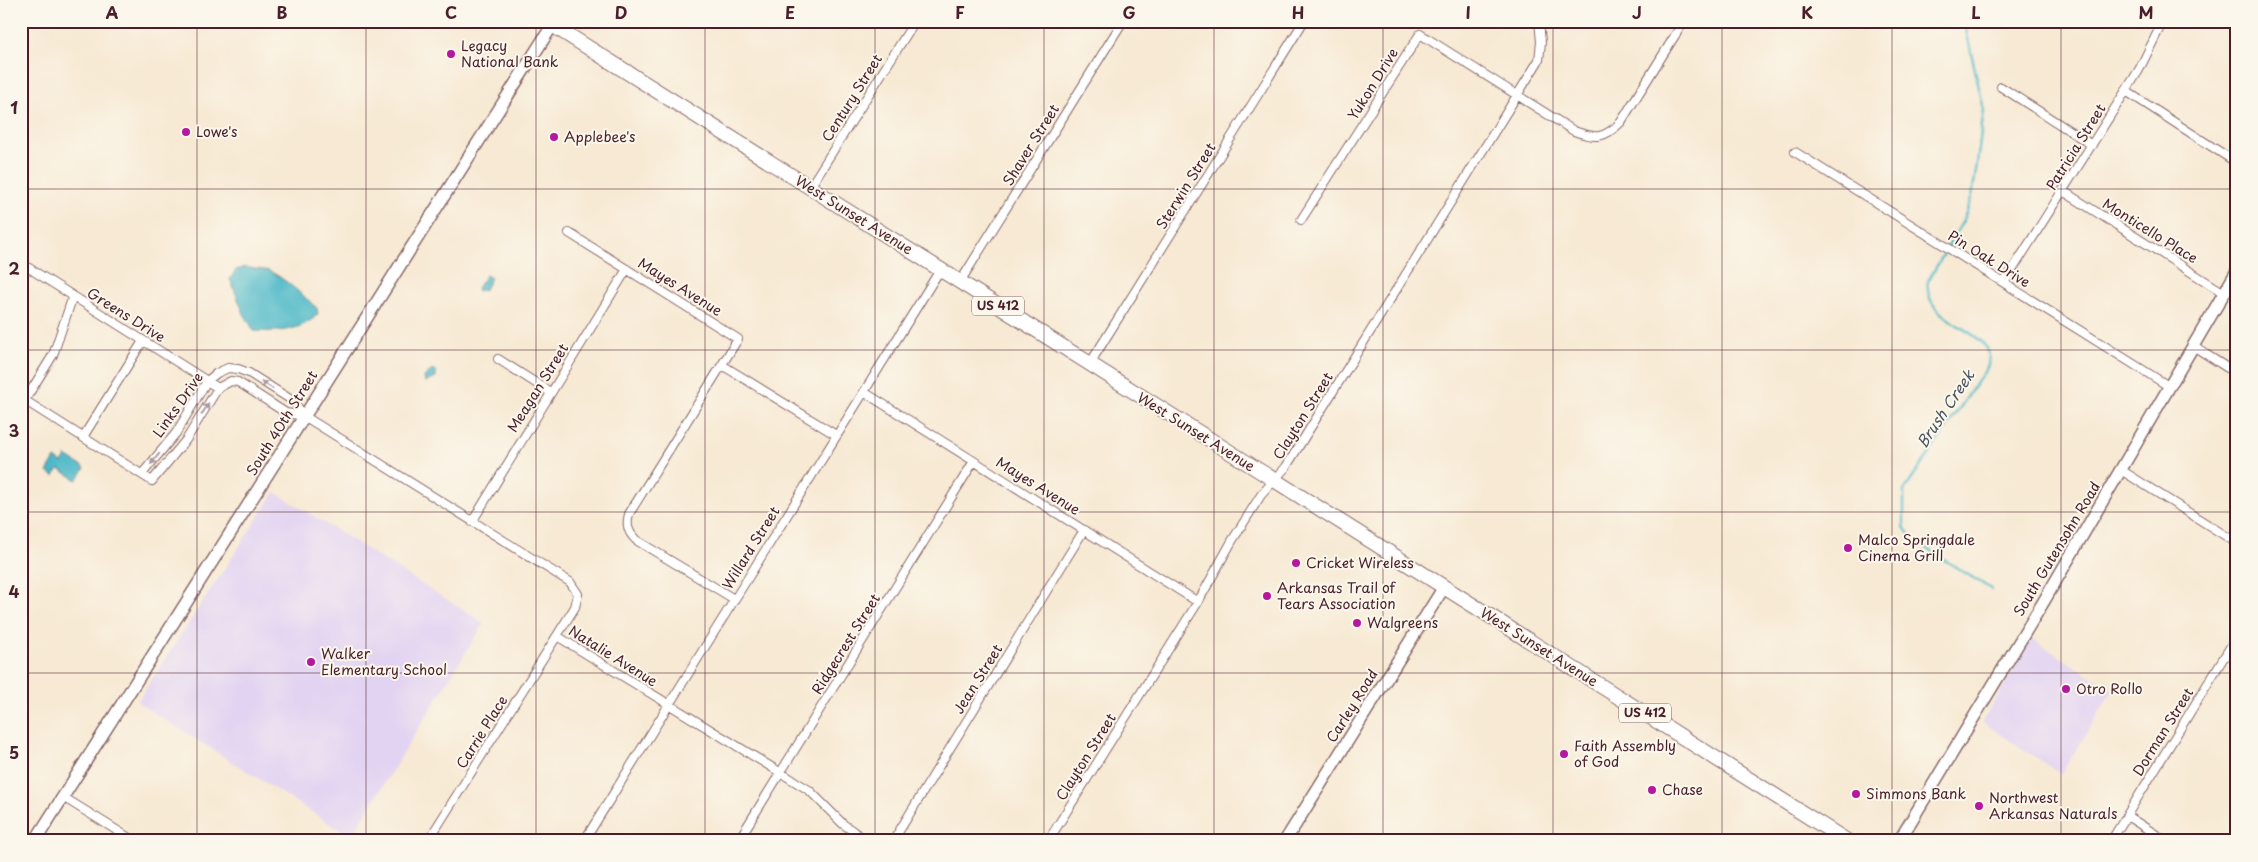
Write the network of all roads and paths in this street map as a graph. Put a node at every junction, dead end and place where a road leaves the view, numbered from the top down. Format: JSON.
{"nodes":[{"id":1,"x":915,"y":21,"type":"edge"},
{"id":2,"x":1123,"y":21,"type":"edge"},
{"id":3,"x":1304,"y":21,"type":"edge"},
{"id":4,"x":1539,"y":21,"type":"edge"},
{"id":5,"x":1684,"y":21,"type":"edge"},
{"id":6,"x":2163,"y":21,"type":"edge"},
{"id":7,"x":2231,"y":21,"type":"edge"},
{"id":8,"x":551,"y":23,"type":"edge"},
{"id":9,"x":2237,"y":25,"type":"edge"},
{"id":10,"x":2001,"y":87,"type":"dead end"},
{"id":11,"x":2126,"y":91,"type":"junction"},
{"id":12,"x":1518,"y":96,"type":"junction"},
{"id":13,"x":2092,"y":145,"type":"junction"},
{"id":14,"x":1795,"y":152,"type":"dead end"},
{"id":15,"x":2237,"y":163,"type":"edge"},
{"id":16,"x":810,"y":187,"type":"junction"},
{"id":17,"x":2062,"y":191,"type":"junction"},
{"id":18,"x":1301,"y":220,"type":"dead end"},
{"id":19,"x":569,"y":232,"type":"dead end"},
{"id":20,"x":21,"y":263,"type":"edge"},
{"id":21,"x":627,"y":269,"type":"junction"},
{"id":22,"x":940,"y":270,"type":"junction"},
{"id":23,"x":2237,"y":271,"type":"edge"},
{"id":24,"x":960,"y":282,"type":"junction"},
{"id":25,"x":2004,"y":283,"type":"junction"},
{"id":26,"x":2224,"y":293,"type":"junction"},
{"id":27,"x":73,"y":296,"type":"junction"},
{"id":28,"x":144,"y":341,"type":"junction"},
{"id":29,"x":2193,"y":346,"type":"junction"},
{"id":30,"x":498,"y":359,"type":"dead end"},
{"id":31,"x":722,"y":365,"type":"junction"},
{"id":32,"x":1089,"y":365,"type":"junction"},
{"id":33,"x":2237,"y":374,"type":"edge"},
{"id":34,"x":207,"y":381,"type":"junction"},
{"id":35,"x":2170,"y":387,"type":"junction"},
{"id":36,"x":218,"y":388,"type":"junction"},
{"id":37,"x":550,"y":392,"type":"junction"},
{"id":38,"x":864,"y":392,"type":"junction"},
{"id":39,"x":23,"y":399,"type":"edge"},
{"id":40,"x":304,"y":416,"type":"junction"},
{"id":41,"x":836,"y":436,"type":"junction"},
{"id":42,"x":83,"y":437,"type":"junction"},
{"id":43,"x":974,"y":461,"type":"junction"},
{"id":44,"x":2121,"y":470,"type":"junction"},
{"id":45,"x":142,"y":474,"type":"junction"},
{"id":46,"x":1275,"y":480,"type":"junction"},
{"id":47,"x":472,"y":522,"type":"junction"},
{"id":48,"x":1084,"y":530,"type":"junction"},
{"id":49,"x":2237,"y":543,"type":"edge"},
{"id":50,"x":1444,"y":587,"type":"junction"},
{"id":51,"x":734,"y":599,"type":"junction"},
{"id":52,"x":1198,"y":602,"type":"junction"},
{"id":53,"x":557,"y":636,"type":"junction"},
{"id":54,"x":2237,"y":636,"type":"edge"},
{"id":55,"x":669,"y":705,"type":"junction"},
{"id":56,"x":780,"y":773,"type":"junction"},
{"id":57,"x":63,"y":797,"type":"junction"},
{"id":58,"x":2127,"y":816,"type":"junction"},
{"id":59,"x":34,"y":841,"type":"edge"},
{"id":60,"x":134,"y":841,"type":"edge"},
{"id":61,"x":428,"y":841,"type":"edge"},
{"id":62,"x":584,"y":841,"type":"edge"},
{"id":63,"x":738,"y":841,"type":"edge"},
{"id":64,"x":866,"y":841,"type":"edge"},
{"id":65,"x":893,"y":841,"type":"edge"},
{"id":66,"x":1048,"y":841,"type":"edge"},
{"id":67,"x":1285,"y":841,"type":"edge"},
{"id":68,"x":1847,"y":841,"type":"edge"},
{"id":69,"x":1899,"y":841,"type":"edge"},
{"id":70,"x":2111,"y":841,"type":"edge"},
{"id":71,"x":2166,"y":841,"type":"edge"}],
"edges":[{"from":1,"to":16,"type":"street","name":"Century Street"},
{"from":2,"to":24,"type":"street","name":"Shaver Street"},
{"from":3,"to":32,"type":"street","name":"Sterwin Street"},
{"from":4,"to":12,"type":"street","name":"Clayton Street"},
{"from":5,"to":12,"type":"street"},
{"from":6,"to":11,"type":"street","name":"Patricia Street"},
{"from":7,"to":9,"type":"street"},
{"from":8,"to":16,"type":"highway","name":"West Sunset Avenue","number":"US 412"},
{"from":8,"to":40,"type":"street","name":"South 40th Street"},
{"from":10,"to":13,"type":"street"},
{"from":11,"to":13,"type":"street","name":"Patricia Street"},
{"from":11,"to":15,"type":"street"},
{"from":12,"to":18,"type":"street","name":"Yukon Drive"},
{"from":12,"to":46,"type":"street","name":"Clayton Street"},
{"from":13,"to":17,"type":"street","name":"Patricia Street"},
{"from":14,"to":25,"type":"street","name":"Pin Oak Drive"},
{"from":16,"to":22,"type":"highway","name":"West Sunset Avenue","number":"US 412"},
{"from":17,"to":25,"type":"street","name":"Patricia Street"},
{"from":17,"to":26,"type":"street","name":"Monticello Place"},
{"from":19,"to":21,"type":"street","name":"Mayes Avenue"},
{"from":20,"to":27,"type":"street","name":"Greens Drive"},
{"from":21,"to":31,"type":"street","name":"Mayes Avenue"},
{"from":21,"to":37,"type":"street","name":"Meagan Street"},
{"from":22,"to":24,"type":"highway","name":"West Sunset Avenue","number":"US 412"},
{"from":22,"to":38,"type":"street","name":"Willard Street"},
{"from":23,"to":26,"type":"street","name":"South Gutensohn Road"},
{"from":24,"to":32,"type":"highway","name":"West Sunset Avenue","number":"US 412"},
{"from":25,"to":35,"type":"street","name":"Pin Oak Drive"},
{"from":26,"to":29,"type":"street","name":"South Gutensohn Road"},
{"from":27,"to":28,"type":"street","name":"Greens Drive"},
{"from":27,"to":39,"type":"street"},
{"from":28,"to":34,"type":"street","name":"Greens Drive"},
{"from":28,"to":42,"type":"street"},
{"from":29,"to":33,"type":"street"},
{"from":29,"to":35,"type":"street","name":"South Gutensohn Road"},
{"from":30,"to":37,"type":"street"},
{"from":31,"to":41,"type":"street"},
{"from":31,"to":51,"type":"street"},
{"from":32,"to":46,"type":"highway","name":"West Sunset Avenue","number":"US 412"},
{"from":34,"to":36,"type":"street","name":"Greens Drive"},
{"from":40,"to":34,"type":"street","name":"Links Drive","one_way":true},
{"from":34,"to":45,"type":"street","name":"Links Drive","one_way":true},
{"from":35,"to":44,"type":"street","name":"South Gutensohn Road"},
{"from":36,"to":40,"type":"street","name":"Links Drive"},
{"from":45,"to":36,"type":"street","name":"Links Drive","one_way":true},
{"from":37,"to":47,"type":"street","name":"Meagan Street"},
{"from":38,"to":41,"type":"street","name":"Willard Street"},
{"from":38,"to":43,"type":"street","name":"Mayes Avenue"},
{"from":39,"to":42,"type":"street"},
{"from":40,"to":47,"type":"street","name":"Natalie Avenue"},
{"from":40,"to":57,"type":"street","name":"South 40th Street"},
{"from":41,"to":51,"type":"street","name":"Willard Street"},
{"from":42,"to":45,"type":"street"},
{"from":43,"to":48,"type":"street","name":"Mayes Avenue"},
{"from":43,"to":56,"type":"street","name":"Ridgecrest Street"},
{"from":44,"to":49,"type":"street"},
{"from":44,"to":69,"type":"street","name":"South Gutensohn Road"},
{"from":46,"to":50,"type":"highway","name":"West Sunset Avenue","number":"US 412"},
{"from":46,"to":52,"type":"street","name":"Clayton Street"},
{"from":47,"to":53,"type":"street","name":"Natalie Avenue"},
{"from":48,"to":52,"type":"street","name":"Mayes Avenue"},
{"from":48,"to":65,"type":"street","name":"Jean Street"},
{"from":50,"to":67,"type":"street","name":"Carley Road"},
{"from":50,"to":68,"type":"highway","name":"West Sunset Avenue","number":"US 412"},
{"from":51,"to":55,"type":"street","name":"Willard Street"},
{"from":52,"to":66,"type":"street","name":"Clayton Street"},
{"from":53,"to":55,"type":"street","name":"Natalie Avenue"},
{"from":53,"to":61,"type":"street","name":"Carrie Place"},
{"from":54,"to":58,"type":"street","name":"Dorman Street"},
{"from":55,"to":56,"type":"street","name":"Natalie Avenue"},
{"from":55,"to":62,"type":"street","name":"Willard Street"},
{"from":56,"to":63,"type":"street","name":"Ridgecrest Street"},
{"from":56,"to":64,"type":"street","name":"Natalie Avenue"},
{"from":57,"to":59,"type":"street","name":"South 40th Street"},
{"from":57,"to":60,"type":"street"},
{"from":58,"to":70,"type":"street","name":"Dorman Street"},
{"from":58,"to":71,"type":"street"}]}
